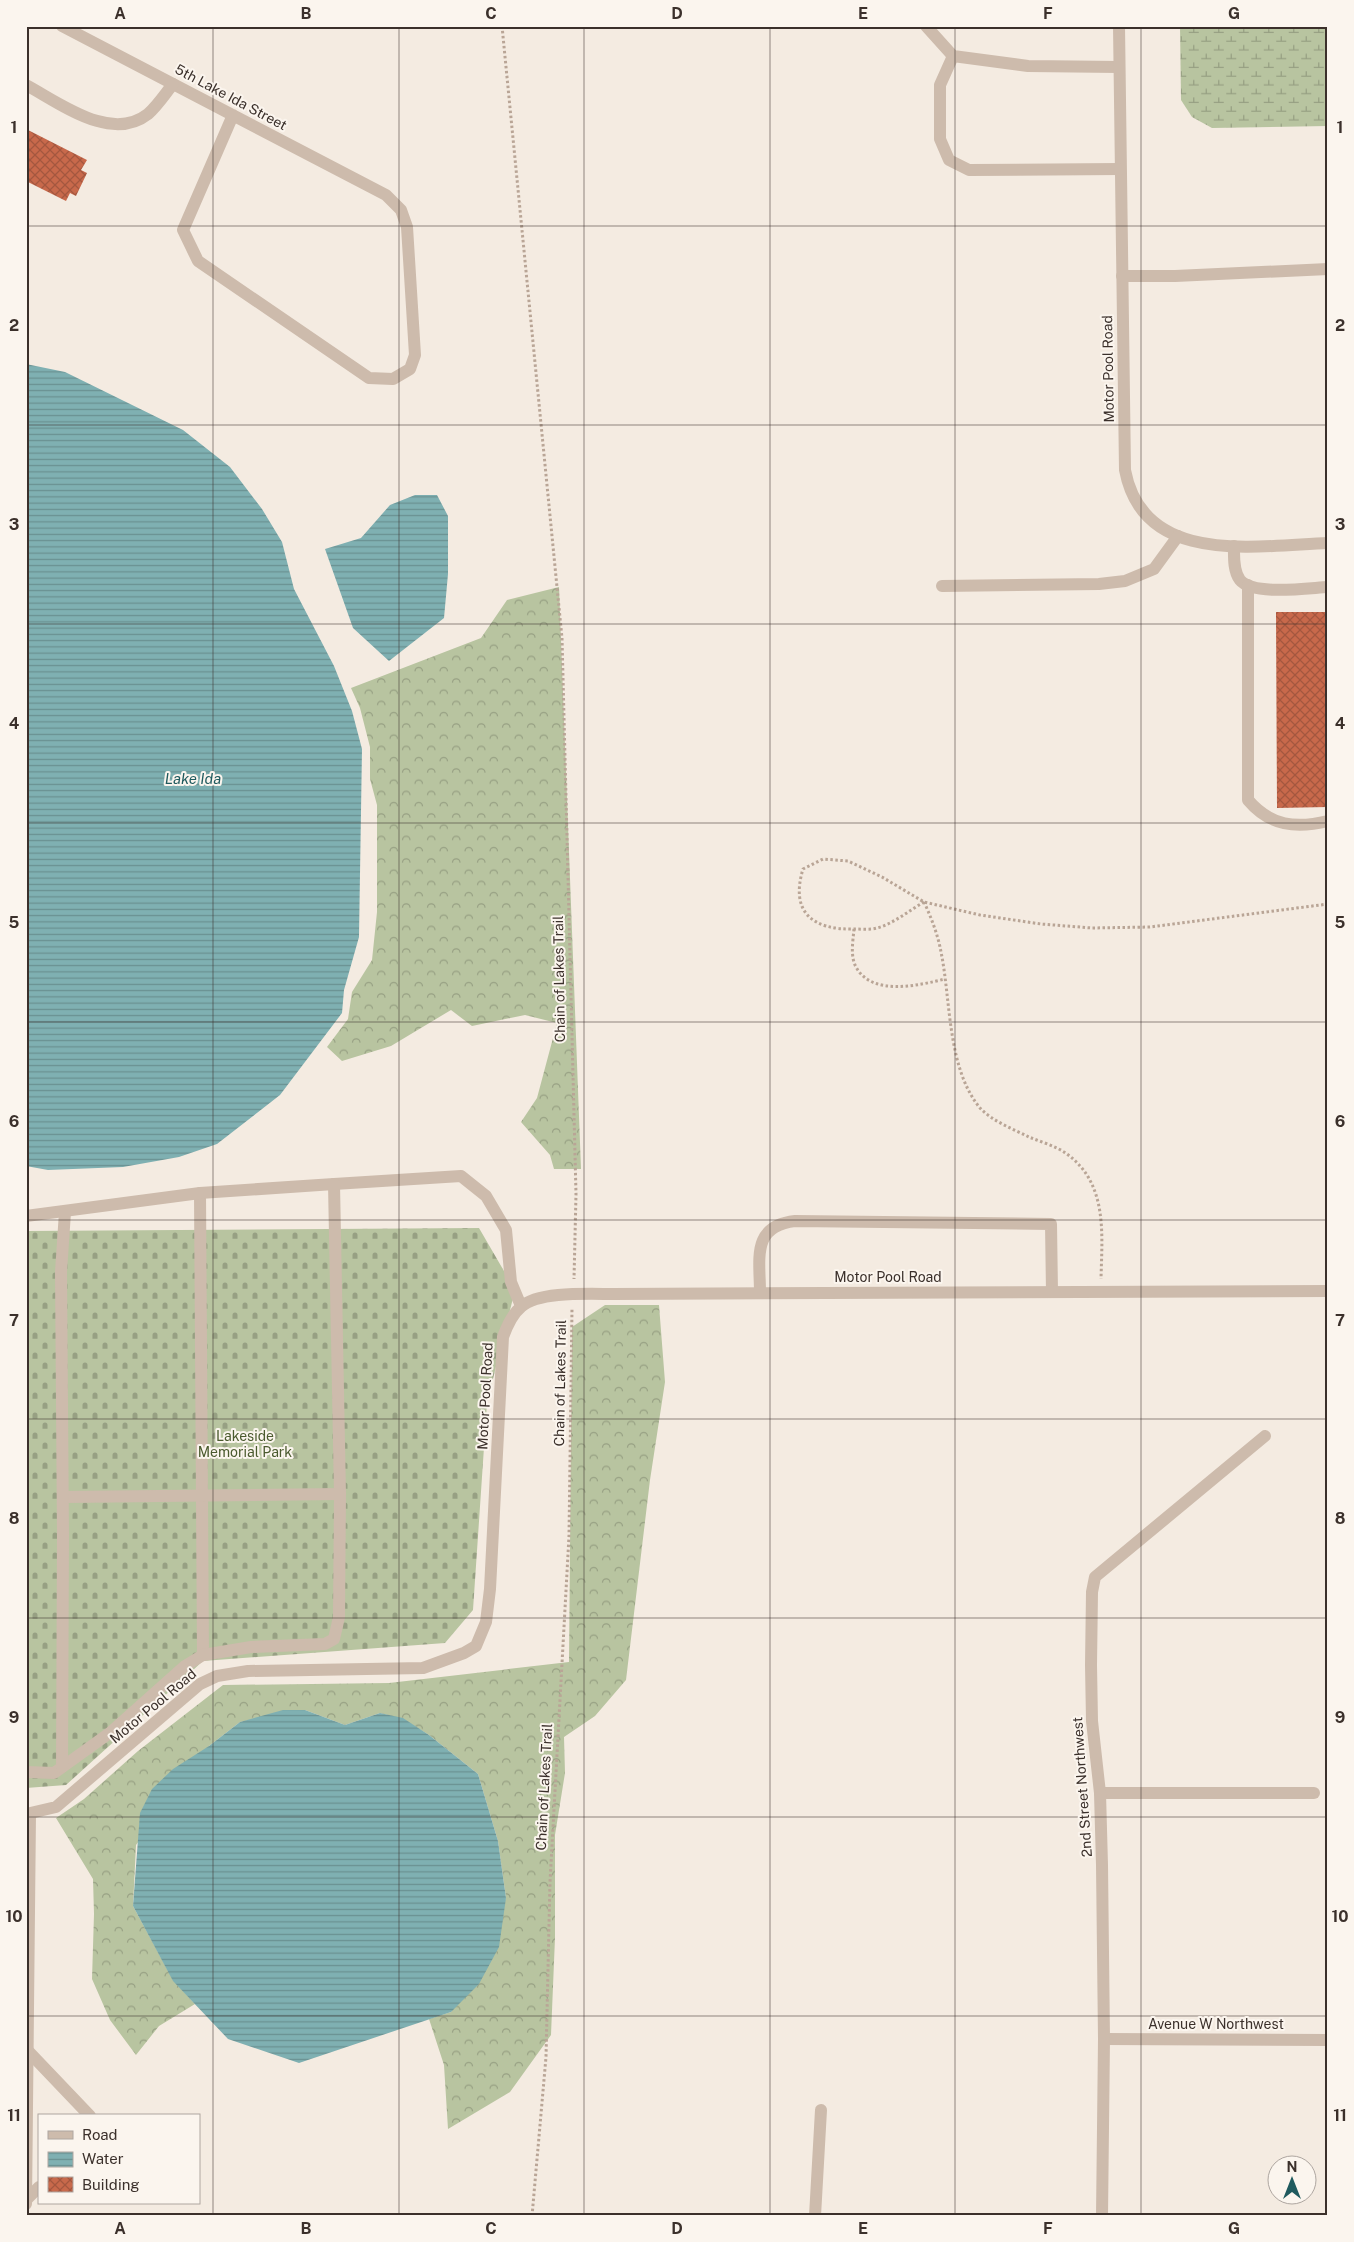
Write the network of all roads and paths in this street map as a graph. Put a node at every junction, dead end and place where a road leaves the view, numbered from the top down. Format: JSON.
{"nodes":[{"id":1,"x":62,"y":26,"type":"edge"},
{"id":2,"x":502,"y":26,"type":"edge"},
{"id":3,"x":926,"y":26,"type":"edge"},
{"id":4,"x":1119,"y":26,"type":"edge"},
{"id":5,"x":953,"y":56,"type":"junction"},
{"id":6,"x":1119,"y":67,"type":"junction"},
{"id":7,"x":173,"y":84,"type":"junction"},
{"id":8,"x":26,"y":85,"type":"edge"},
{"id":9,"x":233,"y":115,"type":"junction"},
{"id":10,"x":1120,"y":169,"type":"junction"},
{"id":11,"x":1328,"y":269,"type":"edge"},
{"id":12,"x":1122,"y":276,"type":"junction"},
{"id":13,"x":1178,"y":536,"type":"junction"},
{"id":14,"x":1328,"y":543,"type":"edge"},
{"id":15,"x":1234,"y":546,"type":"junction"},
{"id":16,"x":1248,"y":585,"type":"junction"},
{"id":17,"x":942,"y":586,"type":"dead end"},
{"id":18,"x":1328,"y":587,"type":"edge"},
{"id":19,"x":1328,"y":821,"type":"edge"},
{"id":20,"x":924,"y":902,"type":"junction"},
{"id":21,"x":1328,"y":904,"type":"edge"},
{"id":22,"x":854,"y":929,"type":"junction"},
{"id":23,"x":945,"y":979,"type":"junction"},
{"id":24,"x":334,"y":1184,"type":"junction"},
{"id":25,"x":200,"y":1193,"type":"junction"},
{"id":26,"x":65,"y":1212,"type":"junction"},
{"id":27,"x":26,"y":1216,"type":"edge"},
{"id":28,"x":1328,"y":1291,"type":"edge"},
{"id":29,"x":1052,"y":1292,"type":"junction"},
{"id":30,"x":1101,"y":1292,"type":"junction"},
{"id":31,"x":760,"y":1293,"type":"junction"},
{"id":32,"x":573,"y":1295,"type":"junction"},
{"id":33,"x":521,"y":1306,"type":"junction"},
{"id":34,"x":1265,"y":1436,"type":"dead end"},
{"id":35,"x":340,"y":1494,"type":"junction"},
{"id":36,"x":63,"y":1497,"type":"junction"},
{"id":37,"x":202,"y":1497,"type":"junction"},
{"id":38,"x":203,"y":1655,"type":"junction"},
{"id":39,"x":62,"y":1767,"type":"junction"},
{"id":40,"x":26,"y":1772,"type":"edge"},
{"id":41,"x":1100,"y":1792,"type":"junction"},
{"id":42,"x":1314,"y":1793,"type":"dead end"},
{"id":43,"x":28,"y":1814,"type":"edge"},
{"id":44,"x":1104,"y":2038,"type":"junction"},
{"id":45,"x":1328,"y":2040,"type":"edge"},
{"id":46,"x":28,"y":2051,"type":"junction"},
{"id":47,"x":821,"y":2110,"type":"dead end"},
{"id":48,"x":88,"y":2114,"type":"edge"},
{"id":49,"x":38,"y":2188,"type":"edge"},
{"id":50,"x":26,"y":2200,"type":"edge"},
{"id":51,"x":26,"y":2204,"type":"edge"},
{"id":52,"x":532,"y":2216,"type":"edge"},
{"id":53,"x":815,"y":2216,"type":"edge"},
{"id":54,"x":1102,"y":2216,"type":"edge"}],
"edges":[{"from":1,"to":7,"type":"street","name":"5th Lake Ida Street"},
{"from":2,"to":32,"type":"path","name":"Chain of Lakes Trail"},
{"from":3,"to":5,"type":"street"},
{"from":4,"to":6,"type":"street","name":"Motor Pool Road"},
{"from":5,"to":6,"type":"street"},
{"from":5,"to":10,"type":"street"},
{"from":6,"to":10,"type":"street","name":"Motor Pool Road"},
{"from":7,"to":8,"type":"street"},
{"from":7,"to":9,"type":"street","name":"5th Lake Ida Street"},
{"from":9,"to":9,"type":"street","name":"5th Lake Ida Street"},
{"from":10,"to":12,"type":"street","name":"Motor Pool Road"},
{"from":11,"to":12,"type":"street"},
{"from":12,"to":13,"type":"street","name":"Motor Pool Road"},
{"from":13,"to":15,"type":"street","name":"Motor Pool Road"},
{"from":13,"to":17,"type":"street"},
{"from":14,"to":15,"type":"street","name":"Motor Pool Road"},
{"from":15,"to":16,"type":"street"},
{"from":16,"to":18,"type":"street"},
{"from":16,"to":19,"type":"street"},
{"from":20,"to":21,"type":"path"},
{"from":20,"to":22,"type":"path"},
{"from":20,"to":22,"type":"path"},
{"from":20,"to":23,"type":"path"},
{"from":22,"to":23,"type":"path"},
{"from":23,"to":30,"type":"path"},
{"from":24,"to":25,"type":"street"},
{"from":24,"to":33,"type":"street"},
{"from":24,"to":35,"type":"street"},
{"from":25,"to":26,"type":"street"},
{"from":25,"to":37,"type":"street"},
{"from":26,"to":27,"type":"street"},
{"from":26,"to":36,"type":"street"},
{"from":28,"to":30,"type":"street","name":"Motor Pool Road"},
{"from":29,"to":30,"type":"street","name":"Motor Pool Road"},
{"from":29,"to":31,"type":"street","name":"Motor Pool Road"},
{"from":29,"to":31,"type":"street"},
{"from":31,"to":32,"type":"street","name":"Motor Pool Road"},
{"from":32,"to":33,"type":"street","name":"Motor Pool Road"},
{"from":32,"to":52,"type":"path","name":"Chain of Lakes Trail"},
{"from":33,"to":43,"type":"street","name":"Motor Pool Road"},
{"from":34,"to":41,"type":"street","name":"2nd Street Northwest"},
{"from":35,"to":37,"type":"street"},
{"from":35,"to":38,"type":"street"},
{"from":36,"to":37,"type":"street"},
{"from":36,"to":39,"type":"street"},
{"from":37,"to":38,"type":"street"},
{"from":38,"to":39,"type":"street"},
{"from":39,"to":40,"type":"street"},
{"from":41,"to":42,"type":"street"},
{"from":41,"to":44,"type":"street","name":"2nd Street Northwest"},
{"from":43,"to":46,"type":"street"},
{"from":44,"to":45,"type":"street","name":"Avenue W Northwest"},
{"from":44,"to":54,"type":"street","name":"2nd Street Northwest"},
{"from":46,"to":48,"type":"street"},
{"from":46,"to":50,"type":"street"},
{"from":47,"to":53,"type":"street"},
{"from":49,"to":50,"type":"street"},
{"from":50,"to":51,"type":"street"}]}
